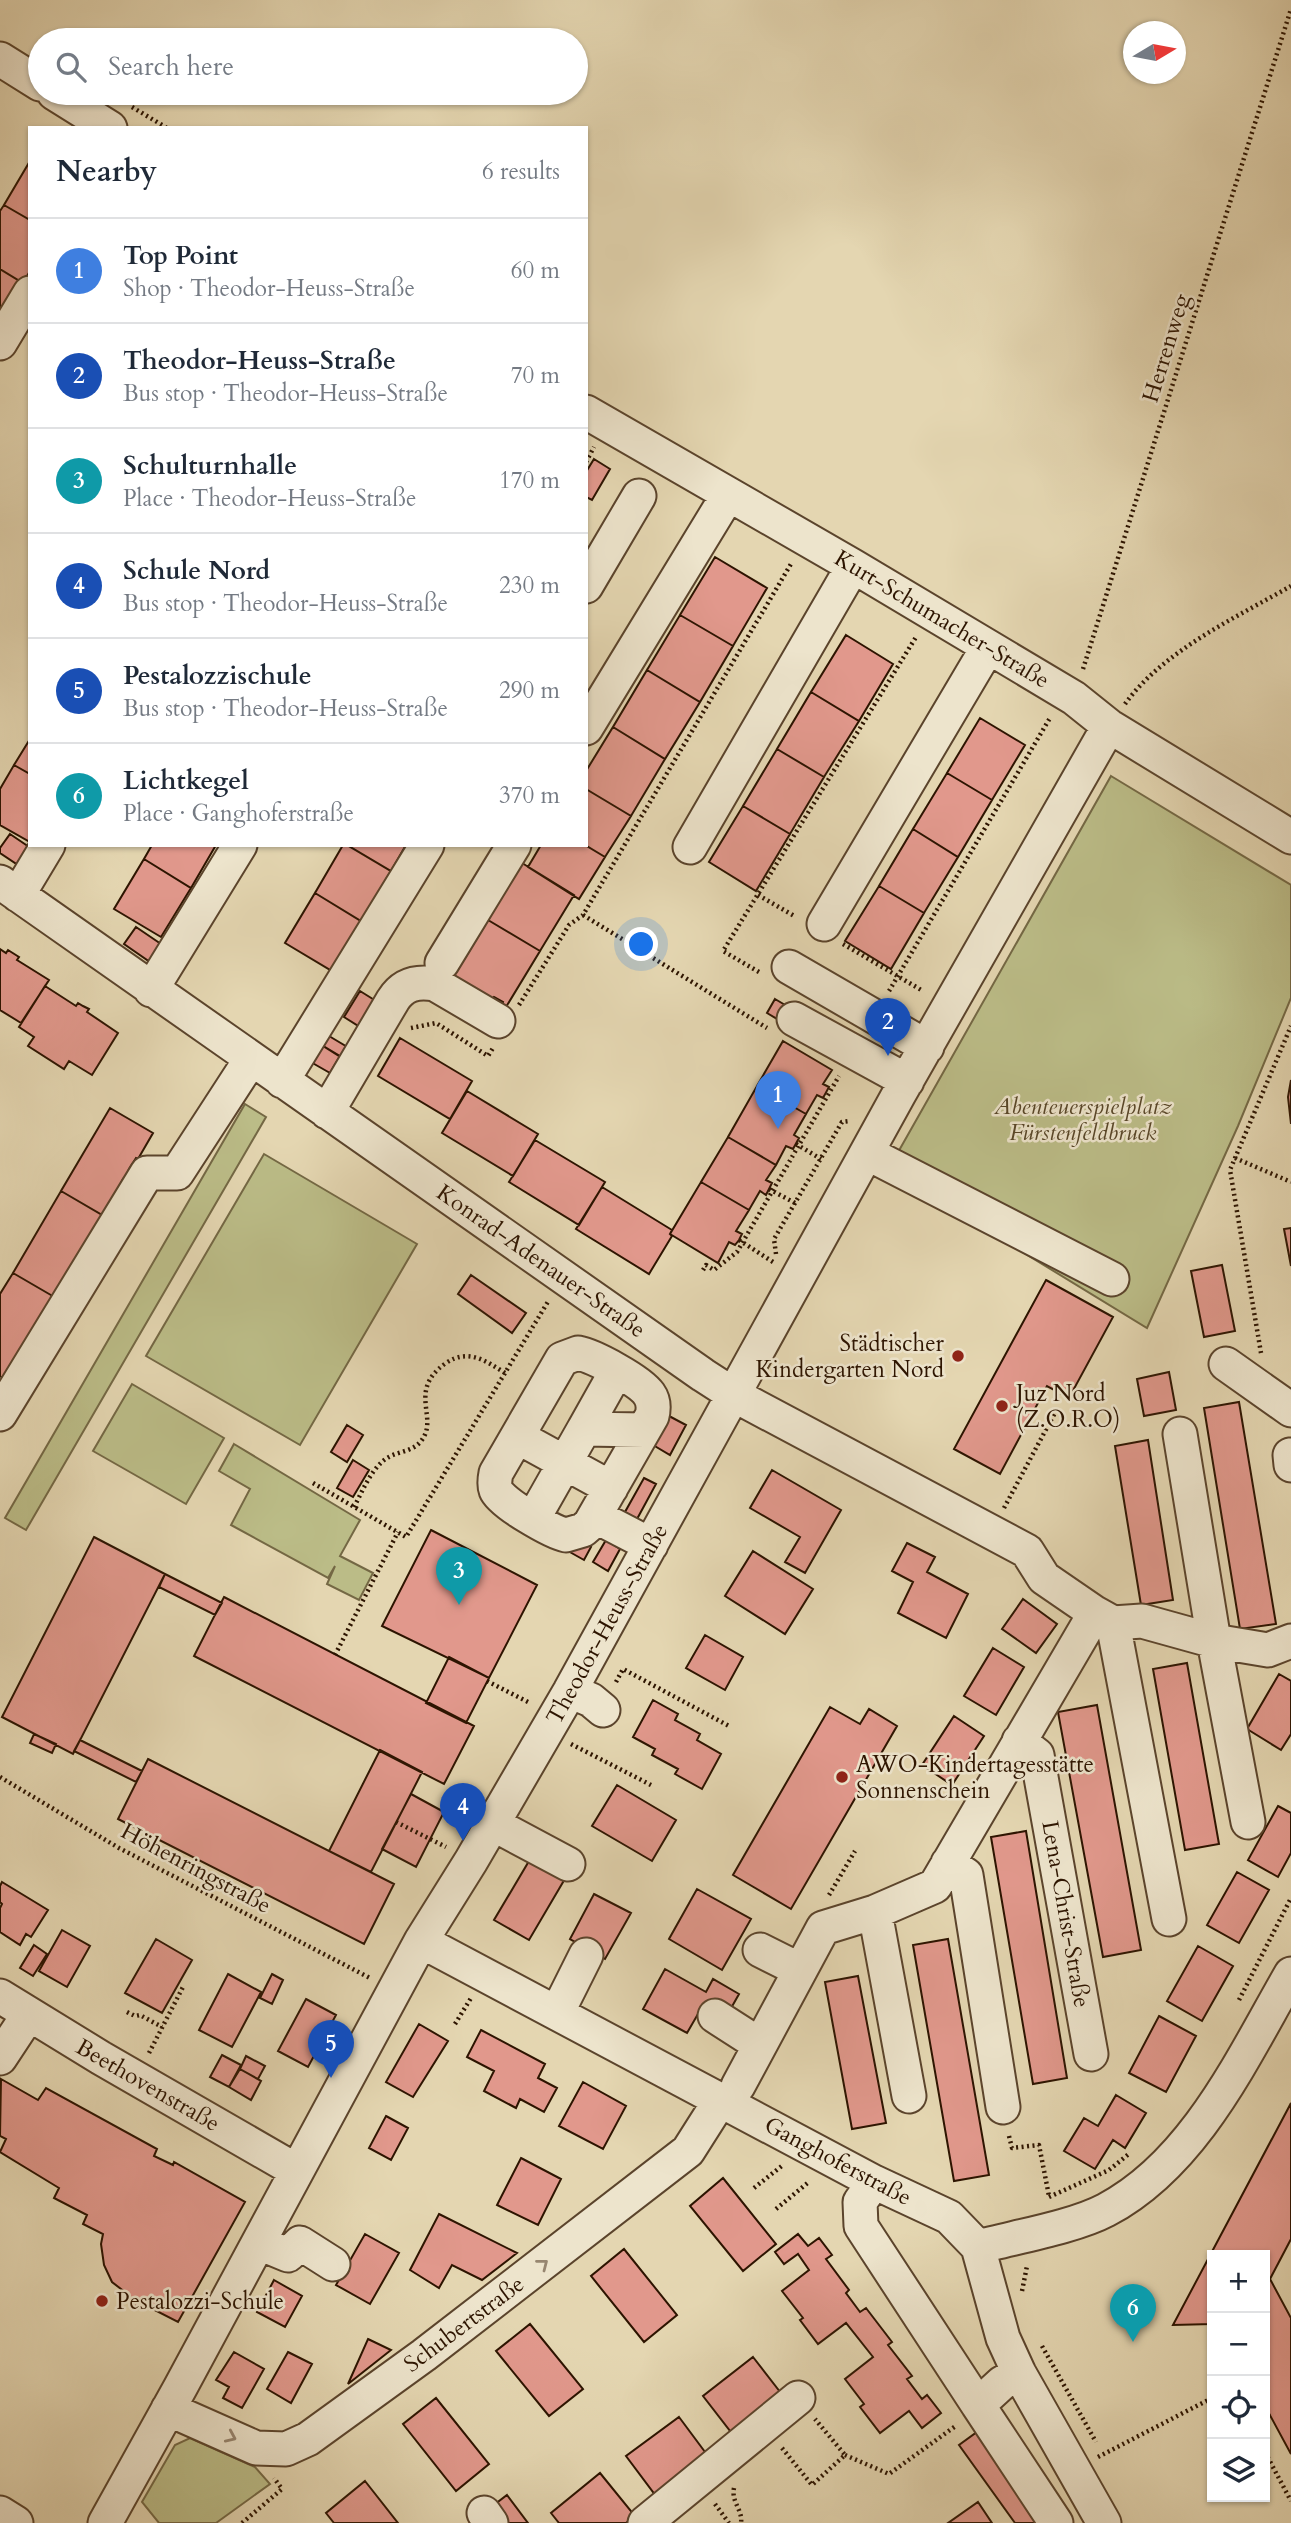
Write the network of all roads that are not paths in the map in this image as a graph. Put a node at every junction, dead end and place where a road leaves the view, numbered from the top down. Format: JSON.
{"nodes":[{"id":1,"x":0,"y":59,"type":"edge"},
{"id":2,"x":28,"y":76,"type":"edge"},
{"id":3,"x":88,"y":105,"type":"edge"},
{"id":4,"x":121,"y":117,"type":"edge"},
{"id":5,"x":28,"y":296,"type":"edge"},
{"id":6,"x":0,"y":342,"type":"edge"},
{"id":7,"x":588,"y":413,"type":"edge"},
{"id":8,"x":728,"y":495,"type":"junction"},
{"id":9,"x":639,"y":496,"type":"dead end"},
{"id":10,"x":853,"y":566,"type":"junction"},
{"id":11,"x":588,"y":583,"type":"edge"},
{"id":12,"x":988,"y":647,"type":"junction"},
{"id":13,"x":588,"y":725,"type":"edge"},
{"id":14,"x":1109,"y":726,"type":"junction"},
{"id":15,"x":1291,"y":837,"type":"edge"},
{"id":16,"x":46,"y":847,"type":"edge"},
{"id":17,"x":239,"y":847,"type":"edge"},
{"id":18,"x":426,"y":847,"type":"edge"},
{"id":19,"x":513,"y":847,"type":"edge"},
{"id":20,"x":690,"y":847,"type":"dead end"},
{"id":21,"x":9,"y":889,"type":"edge"},
{"id":22,"x":822,"y":929,"type":"road end"},
{"id":23,"x":442,"y":963,"type":"dead end"},
{"id":24,"x":774,"y":970,"type":"road end"},
{"id":25,"x":152,"y":990,"type":"junction"},
{"id":26,"x":498,"y":1021,"type":"dead end"},
{"id":27,"x":784,"y":1024,"type":"road end"},
{"id":28,"x":901,"y":1032,"type":"junction"},
{"id":29,"x":251,"y":1059,"type":"junction"},
{"id":30,"x":282,"y":1080,"type":"junction"},
{"id":31,"x":907,"y":1081,"type":"junction"},
{"id":32,"x":327,"y":1111,"type":"junction"},
{"id":33,"x":867,"y":1153,"type":"junction"},
{"id":34,"x":1112,"y":1279,"type":"dead end"},
{"id":35,"x":1226,"y":1364,"type":"dead end"},
{"id":36,"x":616,"y":1372,"type":"junction"},
{"id":37,"x":734,"y":1395,"type":"junction"},
{"id":38,"x":1279,"y":1401,"type":"edge"},
{"id":39,"x":0,"y":1414,"type":"edge"},
{"id":40,"x":584,"y":1429,"type":"junction"},
{"id":41,"x":644,"y":1430,"type":"junction"},
{"id":42,"x":1181,"y":1434,"type":"dead end"},
{"id":43,"x":518,"y":1437,"type":"junction"},
{"id":44,"x":564,"y":1464,"type":"junction"},
{"id":45,"x":603,"y":1502,"type":"junction"},
{"id":46,"x":533,"y":1519,"type":"junction"},
{"id":47,"x":651,"y":1545,"type":"junction"},
{"id":48,"x":1104,"y":1618,"type":"junction"},
{"id":49,"x":1214,"y":1641,"type":"junction"},
{"id":50,"x":1291,"y":1642,"type":"edge"},
{"id":51,"x":603,"y":1710,"type":"road end"},
{"id":52,"x":564,"y":1716,"type":"junction"},
{"id":53,"x":1019,"y":1741,"type":"junction"},
{"id":54,"x":1248,"y":1822,"type":"dead end"},
{"id":55,"x":493,"y":1824,"type":"junction"},
{"id":56,"x":948,"y":1863,"type":"junction"},
{"id":57,"x":568,"y":1864,"type":"dead end"},
{"id":58,"x":876,"y":1912,"type":"junction"},
{"id":59,"x":1169,"y":1919,"type":"dead end"},
{"id":60,"x":421,"y":1941,"type":"junction"},
{"id":61,"x":760,"y":1950,"type":"dead end"},
{"id":62,"x":586,"y":1955,"type":"dead end"},
{"id":63,"x":800,"y":1970,"type":"junction"},
{"id":64,"x":1291,"y":1974,"type":"edge"},
{"id":65,"x":0,"y":1996,"type":"edge"},
{"id":66,"x":1282,"y":2009,"type":"edge"},
{"id":67,"x":557,"y":2013,"type":"junction"},
{"id":68,"x":29,"y":2014,"type":"junction"},
{"id":69,"x":715,"y":2016,"type":"dead end"},
{"id":70,"x":760,"y":2045,"type":"junction"},
{"id":71,"x":1091,"y":2054,"type":"dead end"},
{"id":72,"x":0,"y":2058,"type":"edge"},
{"id":73,"x":729,"y":2092,"type":"junction"},
{"id":74,"x":909,"y":2096,"type":"dead end"},
{"id":75,"x":1003,"y":2107,"type":"road end"},
{"id":76,"x":297,"y":2171,"type":"junction"},
{"id":77,"x":874,"y":2182,"type":"junction"},
{"id":78,"x":259,"y":2243,"type":"junction"},
{"id":79,"x":978,"y":2247,"type":"junction"},
{"id":80,"x":333,"y":2264,"type":"dead end"},
{"id":81,"x":1019,"y":2373,"type":"junction"},
{"id":82,"x":798,"y":2398,"type":"road end"},
{"id":83,"x":978,"y":2405,"type":"junction"},
{"id":84,"x":168,"y":2409,"type":"junction"},
{"id":85,"x":0,"y":2513,"type":"edge"},
{"id":86,"x":16,"y":2523,"type":"edge"},
{"id":87,"x":105,"y":2523,"type":"edge"},
{"id":88,"x":645,"y":2523,"type":"edge"},
{"id":89,"x":1056,"y":2523,"type":"edge"},
{"id":90,"x":1104,"y":2523,"type":"edge"}],
"edges":[{"from":1,"to":2,"type":"street"},
{"from":3,"to":4,"type":"street"},
{"from":5,"to":6,"type":"street"},
{"from":7,"to":8,"type":"street","name":"Kurt-Schumacher-Straße"},
{"from":8,"to":10,"type":"street","name":"Kurt-Schumacher-Straße"},
{"from":8,"to":13,"type":"street"},
{"from":9,"to":11,"type":"street"},
{"from":10,"to":12,"type":"street","name":"Kurt-Schumacher-Straße"},
{"from":10,"to":20,"type":"street"},
{"from":12,"to":14,"type":"street","name":"Kurt-Schumacher-Straße"},
{"from":12,"to":22,"type":"street"},
{"from":14,"to":15,"type":"street","name":"Kurt-Schumacher-Straße"},
{"from":14,"to":28,"type":"street","name":"Theodor-Heuss-Straße"},
{"from":16,"to":21,"type":"street"},
{"from":17,"to":25,"type":"street"},
{"from":18,"to":30,"type":"street"},
{"from":19,"to":23,"type":"street"},
{"from":21,"to":25,"type":"street","name":"Konrad-Adenauer-Straße"},
{"from":24,"to":28,"type":"street"},
{"from":25,"to":29,"type":"street","name":"Konrad-Adenauer-Straße"},
{"from":26,"to":32,"type":"street"},
{"from":27,"to":31,"type":"street"},
{"from":28,"to":31,"type":"street","name":"Theodor-Heuss-Straße"},
{"from":29,"to":30,"type":"street","name":"Konrad-Adenauer-Straße"},
{"from":29,"to":39,"type":"street"},
{"from":30,"to":32,"type":"street","name":"Konrad-Adenauer-Straße"},
{"from":31,"to":33,"type":"street","name":"Theodor-Heuss-Straße"},
{"from":32,"to":37,"type":"street","name":"Konrad-Adenauer-Straße"},
{"from":33,"to":34,"type":"street"},
{"from":33,"to":37,"type":"street","name":"Theodor-Heuss-Straße"},
{"from":35,"to":38,"type":"street"},
{"from":36,"to":40,"type":"street"},
{"from":36,"to":41,"type":"street"},
{"from":36,"to":43,"type":"street"},
{"from":37,"to":47,"type":"street","name":"Theodor-Heuss-Straße"},
{"from":37,"to":48,"type":"street","name":"Konrad-Adenauer-Straße"},
{"from":40,"to":41,"type":"street"},
{"from":40,"to":44,"type":"street"},
{"from":41,"to":45,"type":"street"},
{"from":42,"to":49,"type":"street"},
{"from":43,"to":44,"type":"street"},
{"from":43,"to":46,"type":"street"},
{"from":44,"to":45,"type":"street"},
{"from":44,"to":46,"type":"street"},
{"from":45,"to":46,"type":"street"},
{"from":45,"to":47,"type":"street"},
{"from":47,"to":52,"type":"street","name":"Theodor-Heuss-Straße"},
{"from":48,"to":49,"type":"street"},
{"from":48,"to":53,"type":"street"},
{"from":48,"to":59,"type":"street"},
{"from":49,"to":50,"type":"street"},
{"from":49,"to":54,"type":"street"},
{"from":51,"to":52,"type":"street"},
{"from":52,"to":55,"type":"street","name":"Theodor-Heuss-Straße"},
{"from":53,"to":56,"type":"street"},
{"from":53,"to":71,"type":"street","name":"Lena-Christ-Straße"},
{"from":55,"to":57,"type":"street"},
{"from":55,"to":60,"type":"street","name":"Theodor-Heuss-Straße"},
{"from":56,"to":58,"type":"street"},
{"from":56,"to":75,"type":"street"},
{"from":58,"to":63,"type":"street"},
{"from":58,"to":74,"type":"street"},
{"from":60,"to":67,"type":"street","name":"Ganghoferstraße"},
{"from":60,"to":76,"type":"street","name":"Theodor-Heuss-Straße"},
{"from":61,"to":63,"type":"street"},
{"from":62,"to":67,"type":"street"},
{"from":63,"to":70,"type":"street"},
{"from":64,"to":66,"type":"street"},
{"from":65,"to":68,"type":"street","name":"Beethovenstraße"},
{"from":66,"to":79,"type":"street"},
{"from":67,"to":73,"type":"street","name":"Ganghoferstraße"},
{"from":68,"to":72,"type":"street"},
{"from":68,"to":76,"type":"street","name":"Beethovenstraße"},
{"from":69,"to":70,"type":"street"},
{"from":70,"to":73,"type":"street"},
{"from":73,"to":77,"type":"street","name":"Ganghoferstraße"},
{"from":84,"to":73,"type":"street","name":"Schubertstraße","one_way":true},
{"from":76,"to":78,"type":"street","name":"Theodor-Heuss-Straße"},
{"from":77,"to":79,"type":"street","name":"Ganghoferstraße"},
{"from":77,"to":83,"type":"street"},
{"from":78,"to":80,"type":"street"},
{"from":78,"to":84,"type":"street","name":"Theodor-Heuss-Straße"},
{"from":79,"to":81,"type":"street","name":"Ganghoferstraße"},
{"from":81,"to":83,"type":"street"},
{"from":81,"to":90,"type":"street","name":"Ganghoferstraße"},
{"from":82,"to":88,"type":"street"},
{"from":83,"to":89,"type":"street"},
{"from":84,"to":87,"type":"street","name":"Theodor-Heuss-Straße"},
{"from":85,"to":86,"type":"street"}]}
